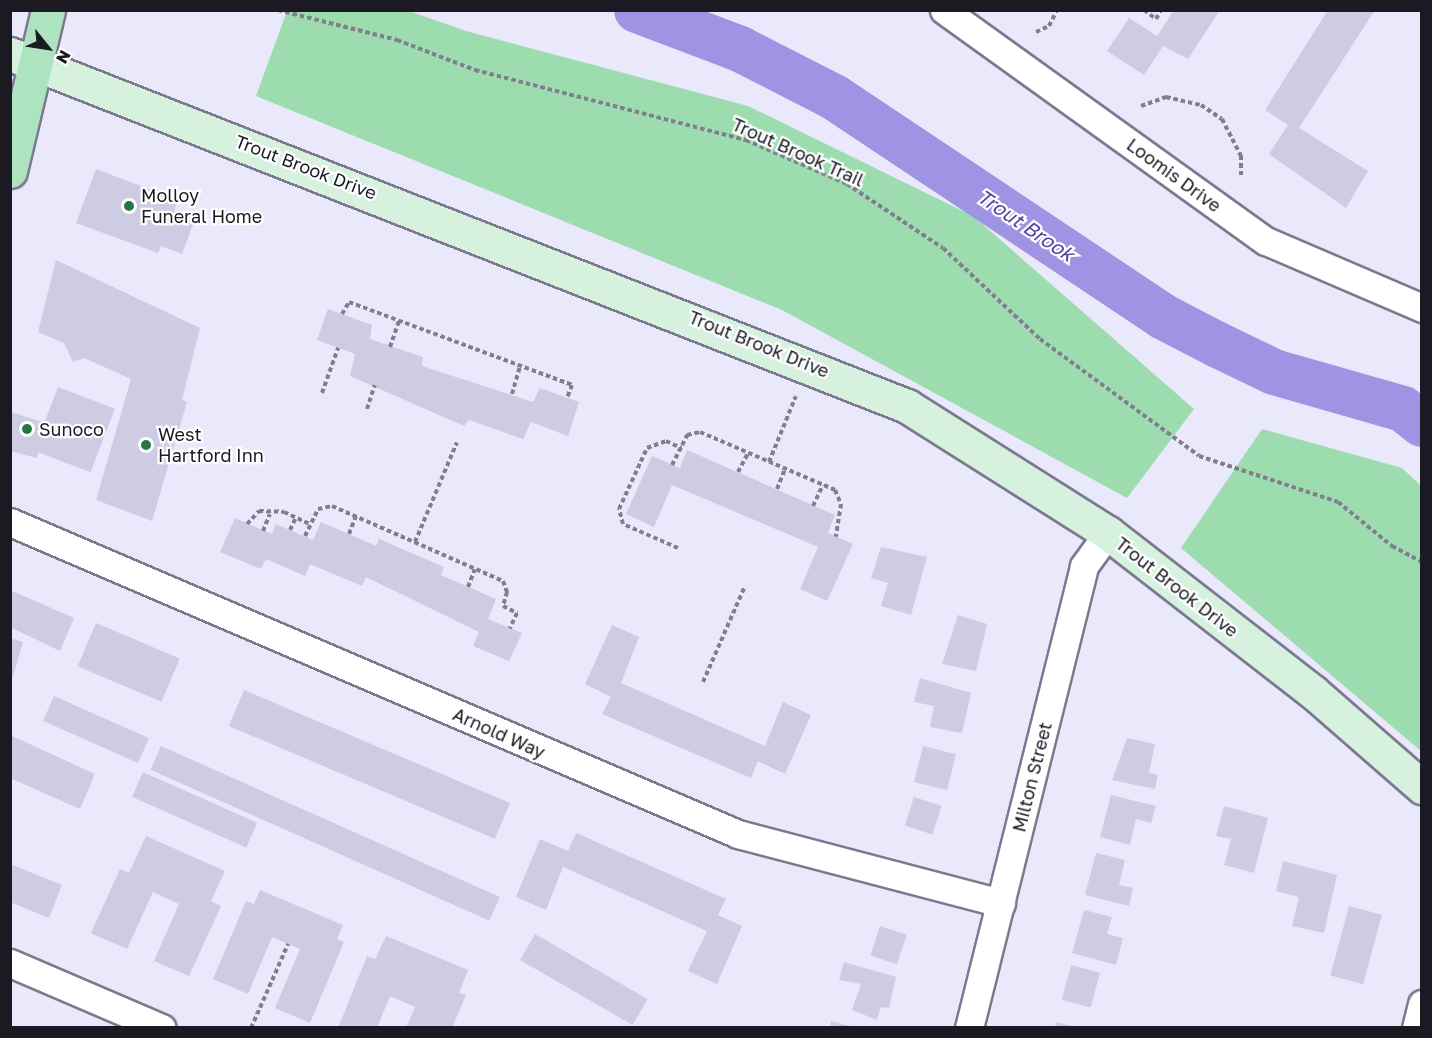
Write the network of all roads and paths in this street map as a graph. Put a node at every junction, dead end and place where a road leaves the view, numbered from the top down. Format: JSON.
{"nodes":[{"id":1,"x":48,"y":10,"type":"edge"},
{"id":2,"x":278,"y":10,"type":"edge"},
{"id":3,"x":944,"y":10,"type":"edge"},
{"id":4,"x":1057,"y":10,"type":"edge"},
{"id":5,"x":1144,"y":10,"type":"edge"},
{"id":6,"x":1161,"y":10,"type":"edge"},
{"id":7,"x":1036,"y":32,"type":"dead end"},
{"id":8,"x":23,"y":59,"type":"edge"},
{"id":9,"x":1141,"y":106,"type":"dead end"},
{"id":10,"x":10,"y":171,"type":"edge"},
{"id":11,"x":1241,"y":176,"type":"dead end"},
{"id":12,"x":1422,"y":308,"type":"edge"},
{"id":13,"x":342,"y":315,"type":"dead end"},
{"id":14,"x":399,"y":321,"type":"junction"},
{"id":15,"x":390,"y":347,"type":"dead end"},
{"id":16,"x":338,"y":348,"type":"dead end"},
{"id":17,"x":520,"y":366,"type":"junction"},
{"id":18,"x":375,"y":385,"type":"dead end"},
{"id":19,"x":322,"y":393,"type":"dead end"},
{"id":20,"x":512,"y":394,"type":"dead end"},
{"id":21,"x":796,"y":396,"type":"dead end"},
{"id":22,"x":567,"y":398,"type":"dead end"},
{"id":23,"x":367,"y":409,"type":"dead end"},
{"id":24,"x":457,"y":442,"type":"dead end"},
{"id":25,"x":681,"y":448,"type":"junction"},
{"id":26,"x":748,"y":453,"type":"junction"},
{"id":27,"x":769,"y":462,"type":"junction"},
{"id":28,"x":672,"y":465,"type":"dead end"},
{"id":29,"x":785,"y":469,"type":"junction"},
{"id":30,"x":738,"y":472,"type":"dead end"},
{"id":31,"x":823,"y":485,"type":"junction"},
{"id":32,"x":777,"y":489,"type":"dead end"},
{"id":33,"x":813,"y":506,"type":"dead end"},
{"id":34,"x":270,"y":514,"type":"junction"},
{"id":35,"x":356,"y":516,"type":"junction"},
{"id":36,"x":296,"y":517,"type":"junction"},
{"id":37,"x":10,"y":522,"type":"edge"},
{"id":38,"x":247,"y":524,"type":"dead end"},
{"id":39,"x":310,"y":524,"type":"junction"},
{"id":40,"x":290,"y":530,"type":"dead end"},
{"id":41,"x":263,"y":531,"type":"dead end"},
{"id":42,"x":1108,"y":533,"type":"junction"},
{"id":43,"x":349,"y":534,"type":"dead end"},
{"id":44,"x":304,"y":537,"type":"dead end"},
{"id":45,"x":836,"y":537,"type":"dead end"},
{"id":46,"x":415,"y":542,"type":"junction"},
{"id":47,"x":678,"y":548,"type":"dead end"},
{"id":48,"x":1422,"y":562,"type":"edge"},
{"id":49,"x":475,"y":569,"type":"junction"},
{"id":50,"x":468,"y":587,"type":"dead end"},
{"id":51,"x":744,"y":588,"type":"dead end"},
{"id":52,"x":510,"y":628,"type":"dead end"},
{"id":53,"x":703,"y":682,"type":"dead end"},
{"id":54,"x":1422,"y":787,"type":"edge"},
{"id":55,"x":1001,"y":903,"type":"junction"},
{"id":56,"x":288,"y":944,"type":"dead end"},
{"id":57,"x":10,"y":963,"type":"edge"},
{"id":58,"x":1422,"y":1004,"type":"edge"},
{"id":59,"x":162,"y":1028,"type":"edge"},
{"id":60,"x":251,"y":1028,"type":"edge"},
{"id":61,"x":969,"y":1028,"type":"edge"},
{"id":62,"x":1416,"y":1028,"type":"edge"}],
"edges":[{"from":1,"to":8,"type":"main road"},
{"from":2,"to":48,"type":"path","name":"Trout Brook Trail"},
{"from":3,"to":12,"type":"street","name":"Loomis Drive"},
{"from":4,"to":7,"type":"path"},
{"from":5,"to":6,"type":"path"},
{"from":8,"to":10,"type":"main road"},
{"from":8,"to":42,"type":"main road","name":"Trout Brook Drive"},
{"from":9,"to":11,"type":"path"},
{"from":13,"to":14,"type":"path"},
{"from":14,"to":15,"type":"path"},
{"from":14,"to":17,"type":"path"},
{"from":16,"to":19,"type":"path"},
{"from":17,"to":20,"type":"path"},
{"from":17,"to":22,"type":"path"},
{"from":18,"to":23,"type":"path"},
{"from":21,"to":27,"type":"path"},
{"from":24,"to":46,"type":"path"},
{"from":25,"to":26,"type":"path"},
{"from":25,"to":28,"type":"path"},
{"from":25,"to":47,"type":"path"},
{"from":26,"to":27,"type":"path"},
{"from":26,"to":30,"type":"path"},
{"from":27,"to":29,"type":"path"},
{"from":29,"to":31,"type":"path"},
{"from":29,"to":32,"type":"path"},
{"from":31,"to":33,"type":"path"},
{"from":31,"to":45,"type":"path"},
{"from":34,"to":36,"type":"path"},
{"from":34,"to":38,"type":"path"},
{"from":34,"to":41,"type":"path"},
{"from":35,"to":39,"type":"path"},
{"from":35,"to":43,"type":"path"},
{"from":35,"to":46,"type":"path"},
{"from":36,"to":39,"type":"path"},
{"from":36,"to":40,"type":"path"},
{"from":37,"to":55,"type":"street","name":"Arnold Way"},
{"from":39,"to":44,"type":"path"},
{"from":42,"to":54,"type":"main road","name":"Trout Brook Drive"},
{"from":42,"to":55,"type":"street","name":"Milton Street"},
{"from":46,"to":49,"type":"path"},
{"from":49,"to":50,"type":"path"},
{"from":49,"to":52,"type":"path"},
{"from":51,"to":53,"type":"path"},
{"from":55,"to":61,"type":"street","name":"Milton Street"},
{"from":56,"to":60,"type":"path"},
{"from":57,"to":59,"type":"street"},
{"from":58,"to":62,"type":"street"}]}
